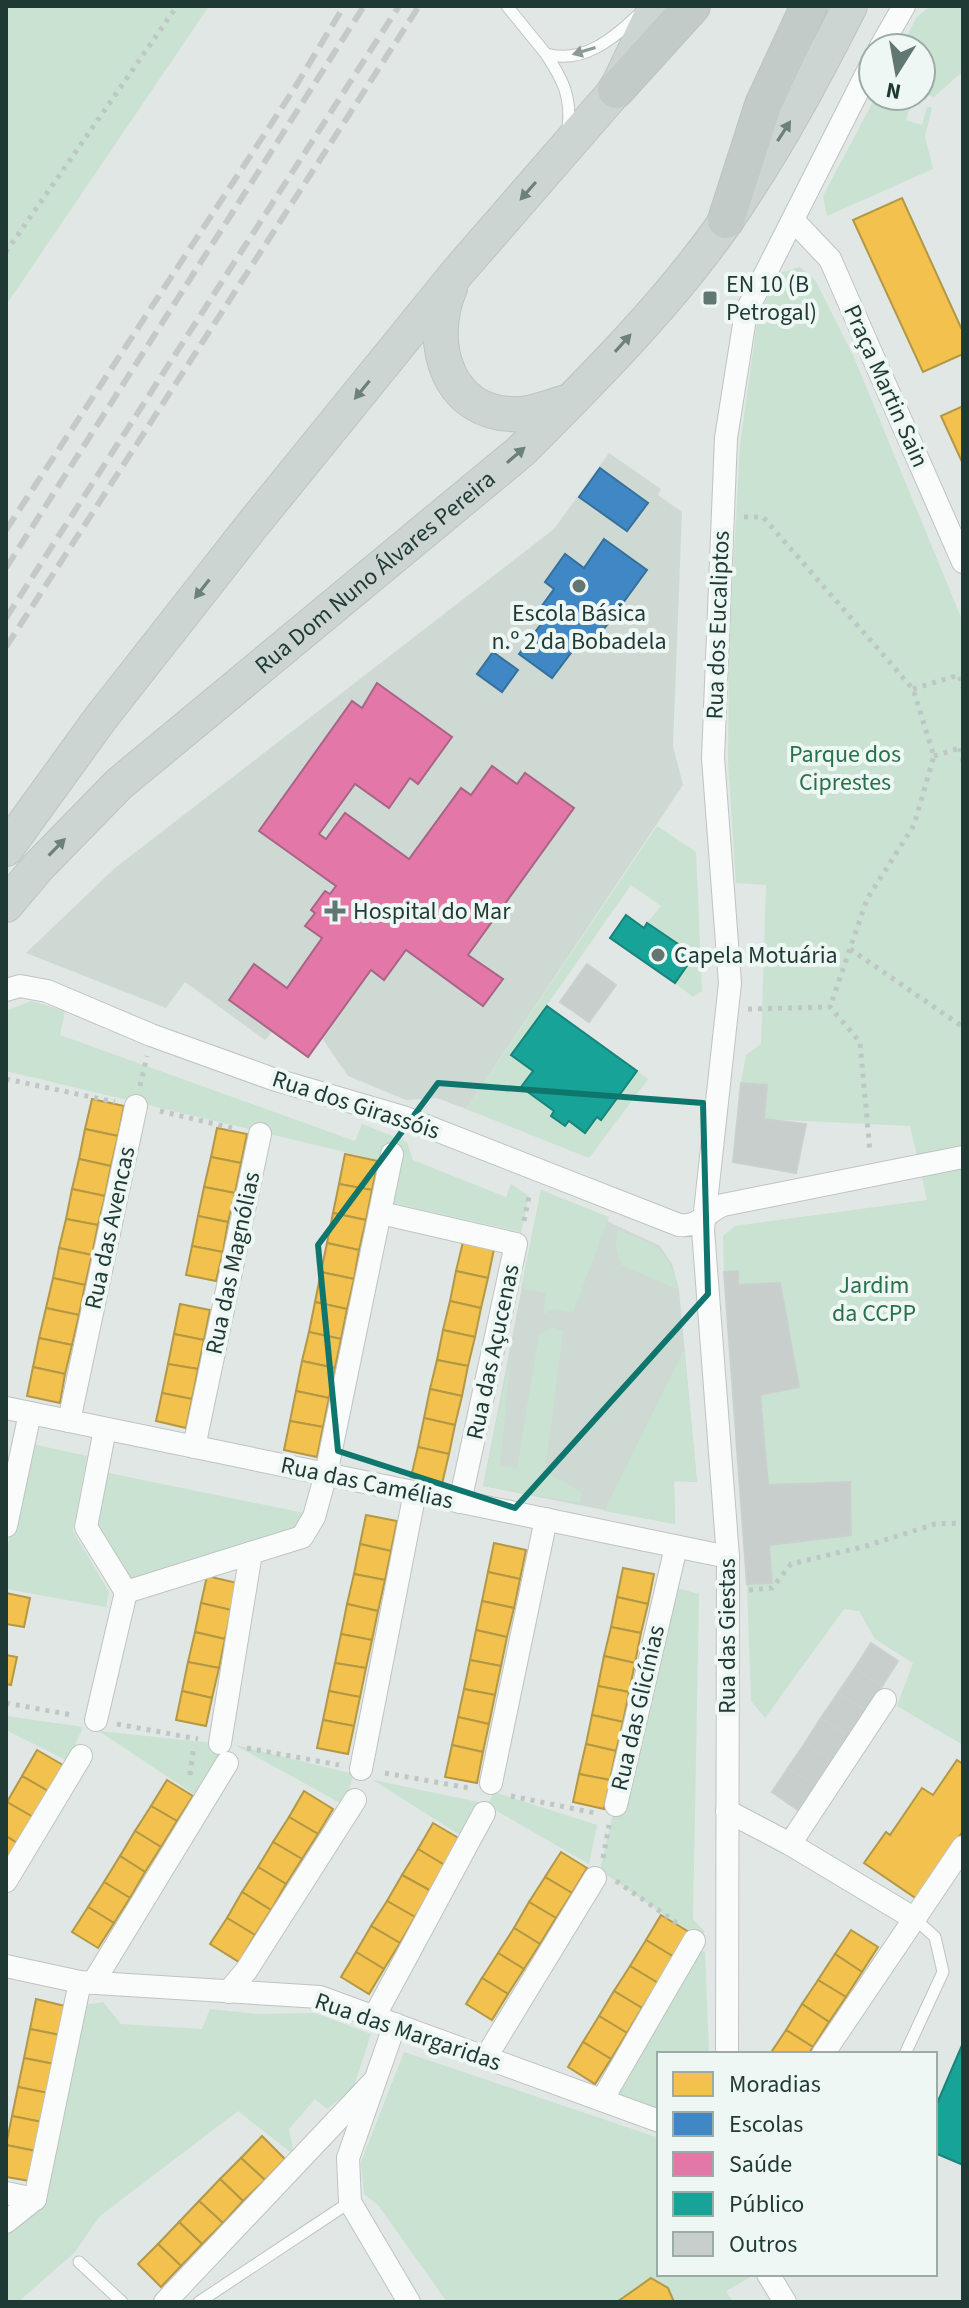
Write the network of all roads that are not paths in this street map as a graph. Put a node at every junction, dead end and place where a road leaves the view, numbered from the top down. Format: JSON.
{"nodes":[{"id":1,"x":507,"y":6,"type":"edge"},
{"id":2,"x":645,"y":6,"type":"edge"},
{"id":3,"x":656,"y":6,"type":"edge"},
{"id":4,"x":692,"y":6,"type":"edge"},
{"id":5,"x":809,"y":6,"type":"edge"},
{"id":6,"x":850,"y":6,"type":"edge"},
{"id":7,"x":904,"y":6,"type":"edge"},
{"id":8,"x":889,"y":32,"type":"edge"},
{"id":9,"x":546,"y":54,"type":"junction"},
{"id":10,"x":616,"y":90,"type":"junction"},
{"id":11,"x":857,"y":93,"type":"edge"},
{"id":12,"x":566,"y":147,"type":"junction"},
{"id":13,"x":726,"y":220,"type":"junction"},
{"id":14,"x":793,"y":220,"type":"junction"},
{"id":15,"x":457,"y":273,"type":"junction"},
{"id":16,"x":571,"y":401,"type":"junction"},
{"id":17,"x":963,"y":562,"type":"edge"},
{"id":18,"x":6,"y":849,"type":"edge"},
{"id":19,"x":6,"y":905,"type":"edge"},
{"id":20,"x":6,"y":990,"type":"edge"},
{"id":21,"x":136,"y":1106,"type":"road end"},
{"id":22,"x":260,"y":1134,"type":"dead end"},
{"id":23,"x":392,"y":1154,"type":"dead end"},
{"id":24,"x":963,"y":1157,"type":"edge"},
{"id":25,"x":381,"y":1213,"type":"junction"},
{"id":26,"x":704,"y":1219,"type":"junction"},
{"id":27,"x":6,"y":1408,"type":"edge"},
{"id":28,"x":30,"y":1413,"type":"junction"},
{"id":29,"x":69,"y":1421,"type":"junction"},
{"id":30,"x":105,"y":1429,"type":"junction"},
{"id":31,"x":194,"y":1447,"type":"junction"},
{"id":32,"x":326,"y":1474,"type":"junction"},
{"id":33,"x":415,"y":1492,"type":"junction"},
{"id":34,"x":460,"y":1502,"type":"junction"},
{"id":35,"x":546,"y":1519,"type":"junction"},
{"id":36,"x":6,"y":1526,"type":"edge"},
{"id":37,"x":676,"y":1547,"type":"junction"},
{"id":38,"x":251,"y":1553,"type":"junction"},
{"id":39,"x":728,"y":1557,"type":"junction"},
{"id":40,"x":126,"y":1592,"type":"junction"},
{"id":41,"x":885,"y":1700,"type":"dead end"},
{"id":42,"x":96,"y":1720,"type":"dead end"},
{"id":43,"x":81,"y":1756,"type":"dead end"},
{"id":44,"x":361,"y":1769,"type":"dead end"},
{"id":45,"x":500,"y":1789,"type":"road end"},
{"id":46,"x":355,"y":1800,"type":"dead end"},
{"id":47,"x":613,"y":1810,"type":"road end"},
{"id":48,"x":727,"y":1811,"type":"junction"},
{"id":49,"x":484,"y":1813,"type":"dead end"},
{"id":50,"x":790,"y":1844,"type":"junction"},
{"id":51,"x":963,"y":1847,"type":"edge"},
{"id":52,"x":601,"y":1874,"type":"road end"},
{"id":53,"x":6,"y":1881,"type":"edge"},
{"id":54,"x":915,"y":1919,"type":"junction"},
{"id":55,"x":694,"y":1941,"type":"road end"},
{"id":56,"x":6,"y":1966,"type":"edge"},
{"id":57,"x":86,"y":1982,"type":"junction"},
{"id":58,"x":228,"y":1992,"type":"junction"},
{"id":59,"x":385,"y":2020,"type":"junction"},
{"id":60,"x":727,"y":2052,"type":"edge"},
{"id":61,"x":824,"y":2052,"type":"edge"},
{"id":62,"x":906,"y":2052,"type":"edge"},
{"id":63,"x":486,"y":2057,"type":"junction"},
{"id":64,"x":375,"y":2080,"type":"junction"},
{"id":65,"x":602,"y":2100,"type":"junction"},
{"id":66,"x":657,"y":2120,"type":"edge"},
{"id":67,"x":6,"y":2193,"type":"edge"},
{"id":68,"x":35,"y":2199,"type":"junction"},
{"id":69,"x":350,"y":2202,"type":"junction"},
{"id":70,"x":6,"y":2222,"type":"edge"},
{"id":71,"x":79,"y":2262,"type":"dead end"},
{"id":72,"x":769,"y":2276,"type":"edge"},
{"id":73,"x":122,"y":2302,"type":"edge"},
{"id":74,"x":165,"y":2302,"type":"edge"},
{"id":75,"x":199,"y":2302,"type":"edge"},
{"id":76,"x":409,"y":2302,"type":"edge"},
{"id":77,"x":785,"y":2302,"type":"edge"}],
"edges":[{"from":1,"to":9,"type":"lane"},
{"from":2,"to":9,"type":"lane","one_way":true},
{"from":3,"to":10,"type":"main road"},
{"from":4,"to":10,"type":"highway"},
{"from":5,"to":13,"type":"highway"},
{"from":13,"to":6,"type":"main road","name":"Rua Dom Nuno Álvares Pereira","one_way":true},
{"from":7,"to":8,"type":"street"},
{"from":9,"to":12,"type":"lane"},
{"from":10,"to":12,"type":"main road"},
{"from":11,"to":14,"type":"street","name":"Rua dos Eucaliptos"},
{"from":12,"to":15,"type":"main road","one_way":true},
{"from":16,"to":13,"type":"main road","name":"Rua Dom Nuno Álvares Pereira","one_way":true},
{"from":14,"to":17,"type":"street","name":"Praça Martin Sain"},
{"from":14,"to":26,"type":"street","name":"Rua dos Eucaliptos"},
{"from":15,"to":16,"type":"main road"},
{"from":15,"to":18,"type":"main road","one_way":true},
{"from":19,"to":16,"type":"main road","name":"Rua Dom Nuno Álvares Pereira","one_way":true},
{"from":20,"to":26,"type":"street","name":"Rua dos Girassóis"},
{"from":21,"to":29,"type":"street","name":"Rua das Avencas"},
{"from":22,"to":31,"type":"street","name":"Rua das Magnólias"},
{"from":23,"to":25,"type":"street"},
{"from":24,"to":26,"type":"street"},
{"from":25,"to":32,"type":"street"},
{"from":25,"to":34,"type":"street","name":"Rua das Açucenas"},
{"from":26,"to":39,"type":"street","name":"Rua das Giestas"},
{"from":27,"to":28,"type":"street","name":"Rua das Camélias"},
{"from":28,"to":29,"type":"street","name":"Rua das Camélias"},
{"from":28,"to":36,"type":"street"},
{"from":29,"to":30,"type":"street","name":"Rua das Camélias"},
{"from":30,"to":31,"type":"street","name":"Rua das Camélias"},
{"from":30,"to":40,"type":"street"},
{"from":31,"to":32,"type":"street","name":"Rua das Camélias"},
{"from":32,"to":33,"type":"street","name":"Rua das Camélias"},
{"from":32,"to":38,"type":"street"},
{"from":33,"to":34,"type":"street","name":"Rua das Camélias"},
{"from":33,"to":44,"type":"street"},
{"from":34,"to":35,"type":"street","name":"Rua das Camélias"},
{"from":35,"to":37,"type":"street","name":"Rua das Camélias"},
{"from":35,"to":45,"type":"street"},
{"from":37,"to":39,"type":"street","name":"Rua das Camélias"},
{"from":37,"to":47,"type":"street","name":"Rua das Glicínias"},
{"from":38,"to":40,"type":"street"},
{"from":38,"to":57,"type":"street"},
{"from":39,"to":48,"type":"street","name":"Rua das Giestas"},
{"from":40,"to":42,"type":"street"},
{"from":41,"to":50,"type":"street"},
{"from":43,"to":53,"type":"street"},
{"from":46,"to":58,"type":"street"},
{"from":48,"to":50,"type":"street"},
{"from":48,"to":60,"type":"street","name":"Rua das Giestas"},
{"from":49,"to":59,"type":"street"},
{"from":50,"to":54,"type":"street"},
{"from":51,"to":54,"type":"street"},
{"from":52,"to":63,"type":"street"},
{"from":54,"to":61,"type":"street"},
{"from":54,"to":62,"type":"lane"},
{"from":55,"to":65,"type":"street"},
{"from":56,"to":57,"type":"street","name":"Rua das Margaridas"},
{"from":57,"to":58,"type":"street","name":"Rua das Margaridas"},
{"from":57,"to":68,"type":"street"},
{"from":58,"to":59,"type":"street","name":"Rua das Margaridas"},
{"from":59,"to":63,"type":"street","name":"Rua das Margaridas"},
{"from":59,"to":64,"type":"street"},
{"from":63,"to":65,"type":"street","name":"Rua das Margaridas"},
{"from":64,"to":69,"type":"street"},
{"from":64,"to":74,"type":"street"},
{"from":65,"to":66,"type":"street","name":"Rua das Margaridas"},
{"from":67,"to":68,"type":"street"},
{"from":68,"to":70,"type":"street"},
{"from":69,"to":75,"type":"lane"},
{"from":69,"to":76,"type":"street"},
{"from":71,"to":73,"type":"lane"},
{"from":72,"to":77,"type":"street"}]}
